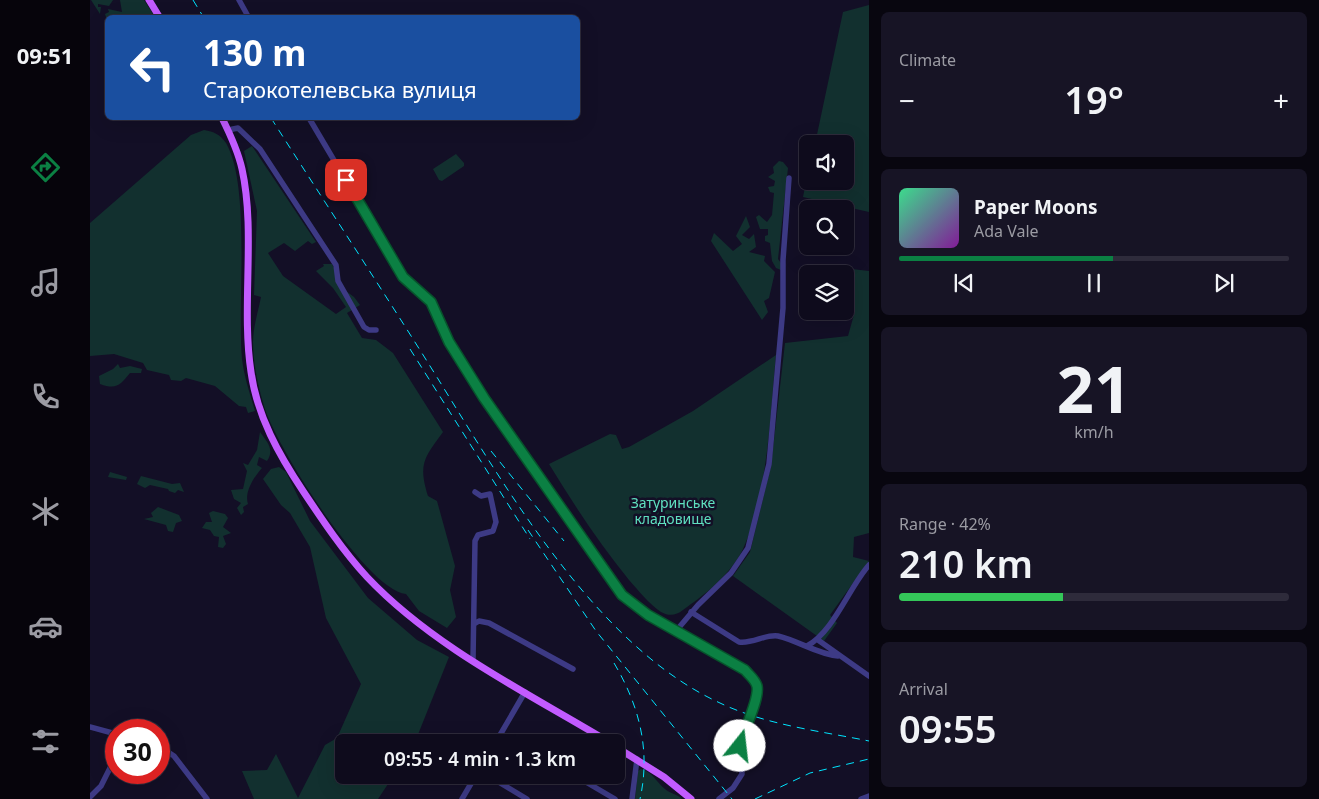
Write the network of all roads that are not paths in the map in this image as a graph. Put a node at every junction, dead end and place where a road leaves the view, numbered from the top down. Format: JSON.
{"nodes":[{"id":1,"x":149,"y":0,"type":"edge"},
{"id":2,"x":239,"y":0,"type":"edge"},
{"id":3,"x":158,"y":15,"type":"edge"},
{"id":4,"x":248,"y":15,"type":"edge"},
{"id":5,"x":223,"y":120,"type":"edge"},
{"id":6,"x":310,"y":120,"type":"edge"},
{"id":7,"x":228,"y":130,"type":"junction"},
{"id":8,"x":789,"y":178,"type":"dead end"},
{"id":9,"x":376,"y":330,"type":"dead end"},
{"id":10,"x":475,"y":492,"type":"dead end"},
{"id":11,"x":869,"y":565,"type":"edge"},
{"id":12,"x":691,"y":612,"type":"junction"},
{"id":13,"x":474,"y":624,"type":"junction"},
{"id":14,"x":676,"y":631,"type":"junction"},
{"id":15,"x":818,"y":640,"type":"junction"},
{"id":16,"x":807,"y":646,"type":"junction"},
{"id":17,"x":838,"y":656,"type":"junction"},
{"id":18,"x":473,"y":660,"type":"junction"},
{"id":19,"x":573,"y":669,"type":"dead end"},
{"id":20,"x":869,"y":676,"type":"edge"},
{"id":21,"x":525,"y":692,"type":"junction"},
{"id":22,"x":90,"y":727,"type":"edge"},
{"id":23,"x":105,"y":732,"type":"edge"},
{"id":24,"x":501,"y":734,"type":"edge"},
{"id":25,"x":596,"y":734,"type":"edge"},
{"id":26,"x":625,"y":752,"type":"edge"},
{"id":27,"x":170,"y":753,"type":"edge"},
{"id":28,"x":637,"y":759,"type":"junction"},
{"id":29,"x":105,"y":778,"type":"edge"},
{"id":30,"x":471,"y":784,"type":"edge"},
{"id":31,"x":502,"y":784,"type":"edge"},
{"id":32,"x":589,"y":784,"type":"edge"},
{"id":33,"x":869,"y":796,"type":"edge"},
{"id":34,"x":90,"y":798,"type":"edge"},
{"id":35,"x":207,"y":799,"type":"edge"},
{"id":36,"x":462,"y":799,"type":"edge"},
{"id":37,"x":527,"y":799,"type":"edge"},
{"id":38,"x":615,"y":799,"type":"edge"},
{"id":39,"x":632,"y":799,"type":"edge"},
{"id":40,"x":691,"y":799,"type":"edge"},
{"id":41,"x":719,"y":799,"type":"edge"},
{"id":42,"x":861,"y":799,"type":"edge"}],
"edges":[{"from":1,"to":3,"type":"main road"},
{"from":2,"to":4,"type":"street"},
{"from":5,"to":7,"type":"main road"},
{"from":6,"to":14,"type":"street"},
{"from":7,"to":9,"type":"street"},
{"from":7,"to":18,"type":"main road"},
{"from":8,"to":12,"type":"street"},
{"from":10,"to":13,"type":"street"},
{"from":11,"to":15,"type":"street"},
{"from":12,"to":14,"type":"street"},
{"from":12,"to":16,"type":"street"},
{"from":13,"to":18,"type":"street"},
{"from":13,"to":19,"type":"street"},
{"from":14,"to":41,"type":"street"},
{"from":15,"to":16,"type":"street"},
{"from":15,"to":17,"type":"street"},
{"from":16,"to":17,"type":"street"},
{"from":17,"to":20,"type":"street"},
{"from":18,"to":21,"type":"main road"},
{"from":21,"to":24,"type":"street"},
{"from":21,"to":25,"type":"main road"},
{"from":22,"to":23,"type":"street"},
{"from":26,"to":28,"type":"main road"},
{"from":27,"to":35,"type":"street"},
{"from":28,"to":39,"type":"street"},
{"from":28,"to":40,"type":"main road"},
{"from":29,"to":34,"type":"street"},
{"from":30,"to":36,"type":"street"},
{"from":31,"to":37,"type":"street"},
{"from":32,"to":38,"type":"street"},
{"from":33,"to":42,"type":"street"}]}
